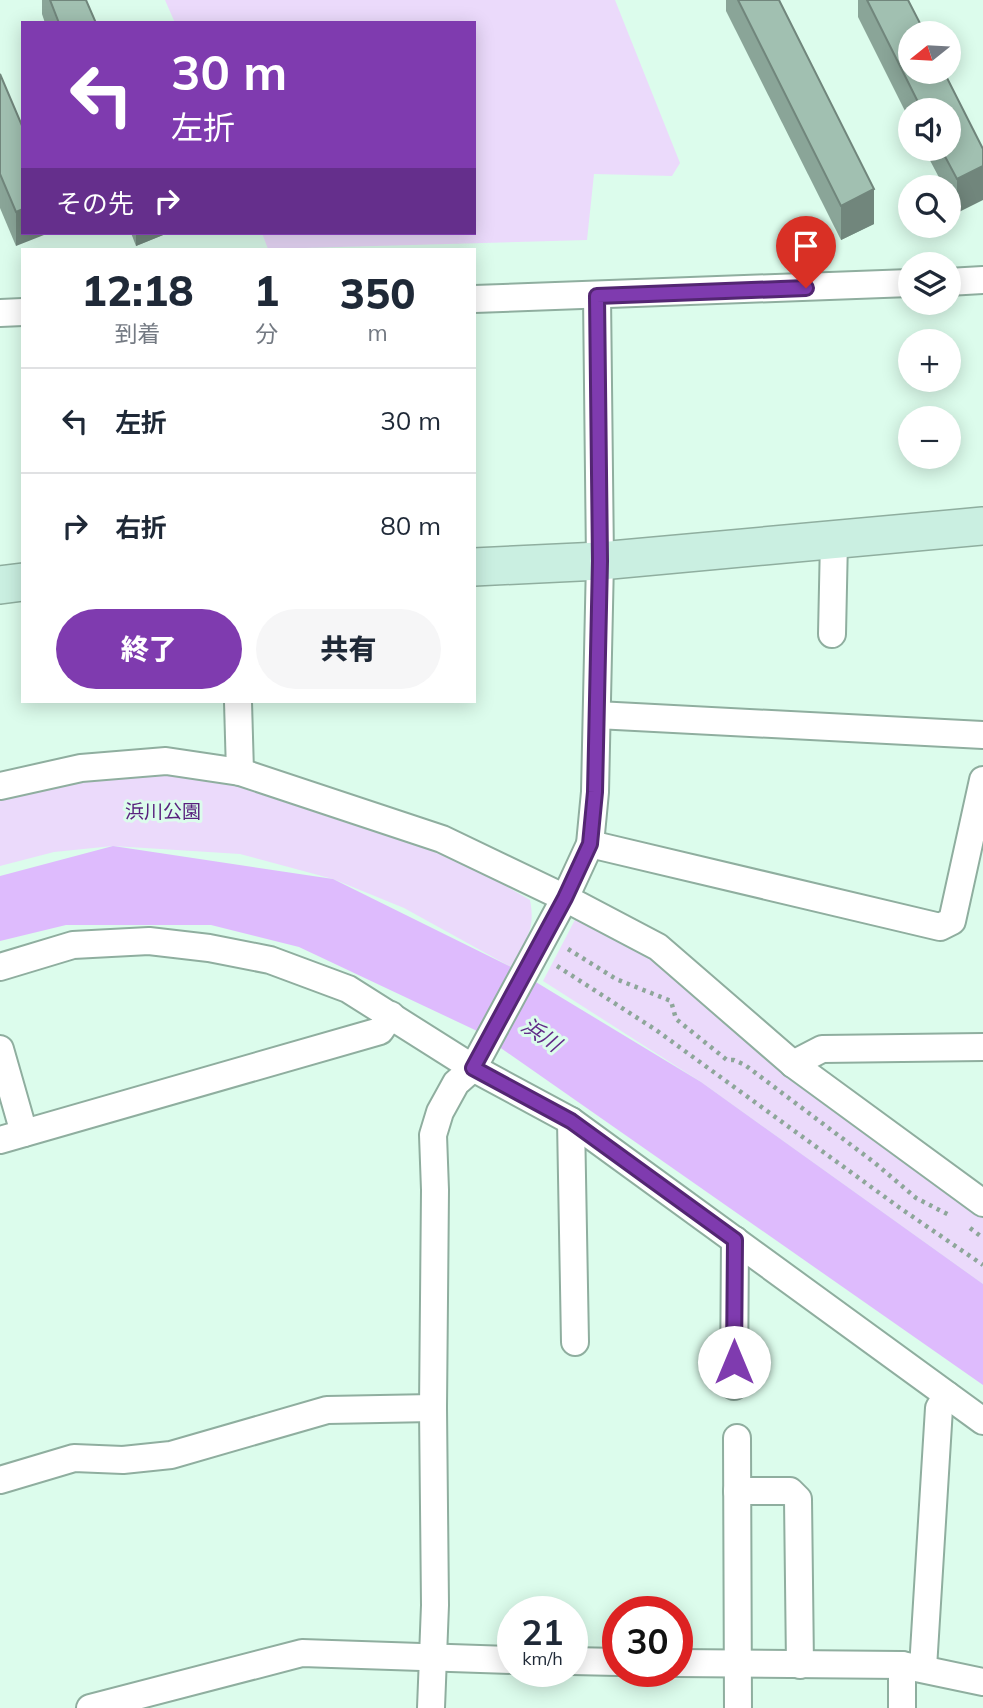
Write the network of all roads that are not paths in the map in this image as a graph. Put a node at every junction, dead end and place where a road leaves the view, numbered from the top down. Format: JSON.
{"nodes":[{"id":1,"x":983,"y":280,"type":"edge"},
{"id":2,"x":961,"y":281,"type":"edge"},
{"id":3,"x":898,"y":283,"type":"edge"},
{"id":4,"x":597,"y":296,"type":"junction"},
{"id":5,"x":476,"y":299,"type":"edge"},
{"id":6,"x":21,"y":312,"type":"edge"},
{"id":7,"x":0,"y":313,"type":"edge"},
{"id":8,"x":983,"y":526,"type":"edge"},
{"id":9,"x":834,"y":540,"type":"junction"},
{"id":10,"x":600,"y":561,"type":"junction"},
{"id":11,"x":476,"y":567,"type":"edge"},
{"id":12,"x":21,"y":582,"type":"edge"},
{"id":13,"x":0,"y":585,"type":"edge"},
{"id":14,"x":832,"y":634,"type":"dead end"},
{"id":15,"x":238,"y":703,"type":"edge"},
{"id":16,"x":597,"y":715,"type":"junction"},
{"id":17,"x":983,"y":735,"type":"edge"},
{"id":18,"x":240,"y":772,"type":"junction"},
{"id":19,"x":983,"y":780,"type":"edge"},
{"id":20,"x":0,"y":786,"type":"edge"},
{"id":21,"x":590,"y":844,"type":"junction"},
{"id":22,"x":565,"y":898,"type":"junction"},
{"id":23,"x":0,"y":967,"type":"edge"},
{"id":24,"x":391,"y":1015,"type":"junction"},
{"id":25,"x":983,"y":1047,"type":"edge"},
{"id":26,"x":0,"y":1049,"type":"edge"},
{"id":27,"x":793,"y":1064,"type":"junction"},
{"id":28,"x":473,"y":1068,"type":"junction"},
{"id":29,"x":571,"y":1121,"type":"junction"},
{"id":30,"x":12,"y":1137,"type":"edge"},
{"id":31,"x":983,"y":1203,"type":"edge"},
{"id":32,"x":735,"y":1240,"type":"junction"},
{"id":33,"x":575,"y":1342,"type":"dead end"},
{"id":34,"x":734,"y":1386,"type":"dead end"},
{"id":35,"x":947,"y":1395,"type":"junction"},
{"id":36,"x":433,"y":1408,"type":"junction"},
{"id":37,"x":983,"y":1422,"type":"edge"},
{"id":38,"x":737,"y":1438,"type":"dead end"},
{"id":39,"x":0,"y":1480,"type":"edge"},
{"id":40,"x":737,"y":1491,"type":"junction"},
{"id":41,"x":431,"y":1658,"type":"junction"},
{"id":42,"x":497,"y":1660,"type":"edge"},
{"id":43,"x":693,"y":1663,"type":"edge"},
{"id":44,"x":737,"y":1664,"type":"junction"},
{"id":45,"x":800,"y":1665,"type":"junction"},
{"id":46,"x":912,"y":1667,"type":"junction"},
{"id":47,"x":983,"y":1682,"type":"edge"},
{"id":48,"x":90,"y":1708,"type":"edge"},
{"id":49,"x":431,"y":1708,"type":"edge"},
{"id":50,"x":738,"y":1708,"type":"edge"},
{"id":51,"x":902,"y":1708,"type":"edge"}],
"edges":[{"from":1,"to":2,"type":"street"},
{"from":3,"to":4,"type":"street"},
{"from":4,"to":5,"type":"street"},
{"from":4,"to":10,"type":"street"},
{"from":6,"to":7,"type":"street"},
{"from":8,"to":9,"type":"street"},
{"from":9,"to":10,"type":"street"},
{"from":9,"to":14,"type":"street"},
{"from":10,"to":11,"type":"street"},
{"from":10,"to":16,"type":"street"},
{"from":12,"to":13,"type":"street"},
{"from":15,"to":18,"type":"street"},
{"from":16,"to":17,"type":"street"},
{"from":16,"to":21,"type":"street"},
{"from":18,"to":20,"type":"street"},
{"from":18,"to":22,"type":"street"},
{"from":19,"to":21,"type":"street"},
{"from":21,"to":22,"type":"street"},
{"from":22,"to":27,"type":"street"},
{"from":22,"to":28,"type":"street"},
{"from":23,"to":24,"type":"street"},
{"from":24,"to":28,"type":"street"},
{"from":24,"to":30,"type":"street"},
{"from":25,"to":27,"type":"street"},
{"from":26,"to":30,"type":"street"},
{"from":27,"to":31,"type":"street"},
{"from":28,"to":29,"type":"street"},
{"from":28,"to":36,"type":"street"},
{"from":29,"to":32,"type":"street"},
{"from":29,"to":33,"type":"street"},
{"from":32,"to":34,"type":"street"},
{"from":32,"to":35,"type":"street"},
{"from":35,"to":37,"type":"street"},
{"from":35,"to":46,"type":"street"},
{"from":36,"to":39,"type":"street"},
{"from":36,"to":41,"type":"street"},
{"from":38,"to":40,"type":"street"},
{"from":40,"to":44,"type":"street"},
{"from":40,"to":45,"type":"street"},
{"from":41,"to":42,"type":"street"},
{"from":41,"to":48,"type":"street"},
{"from":41,"to":49,"type":"street"},
{"from":43,"to":44,"type":"street"},
{"from":44,"to":45,"type":"street"},
{"from":44,"to":50,"type":"street"},
{"from":45,"to":46,"type":"street"},
{"from":46,"to":47,"type":"street"},
{"from":46,"to":51,"type":"street"}]}
